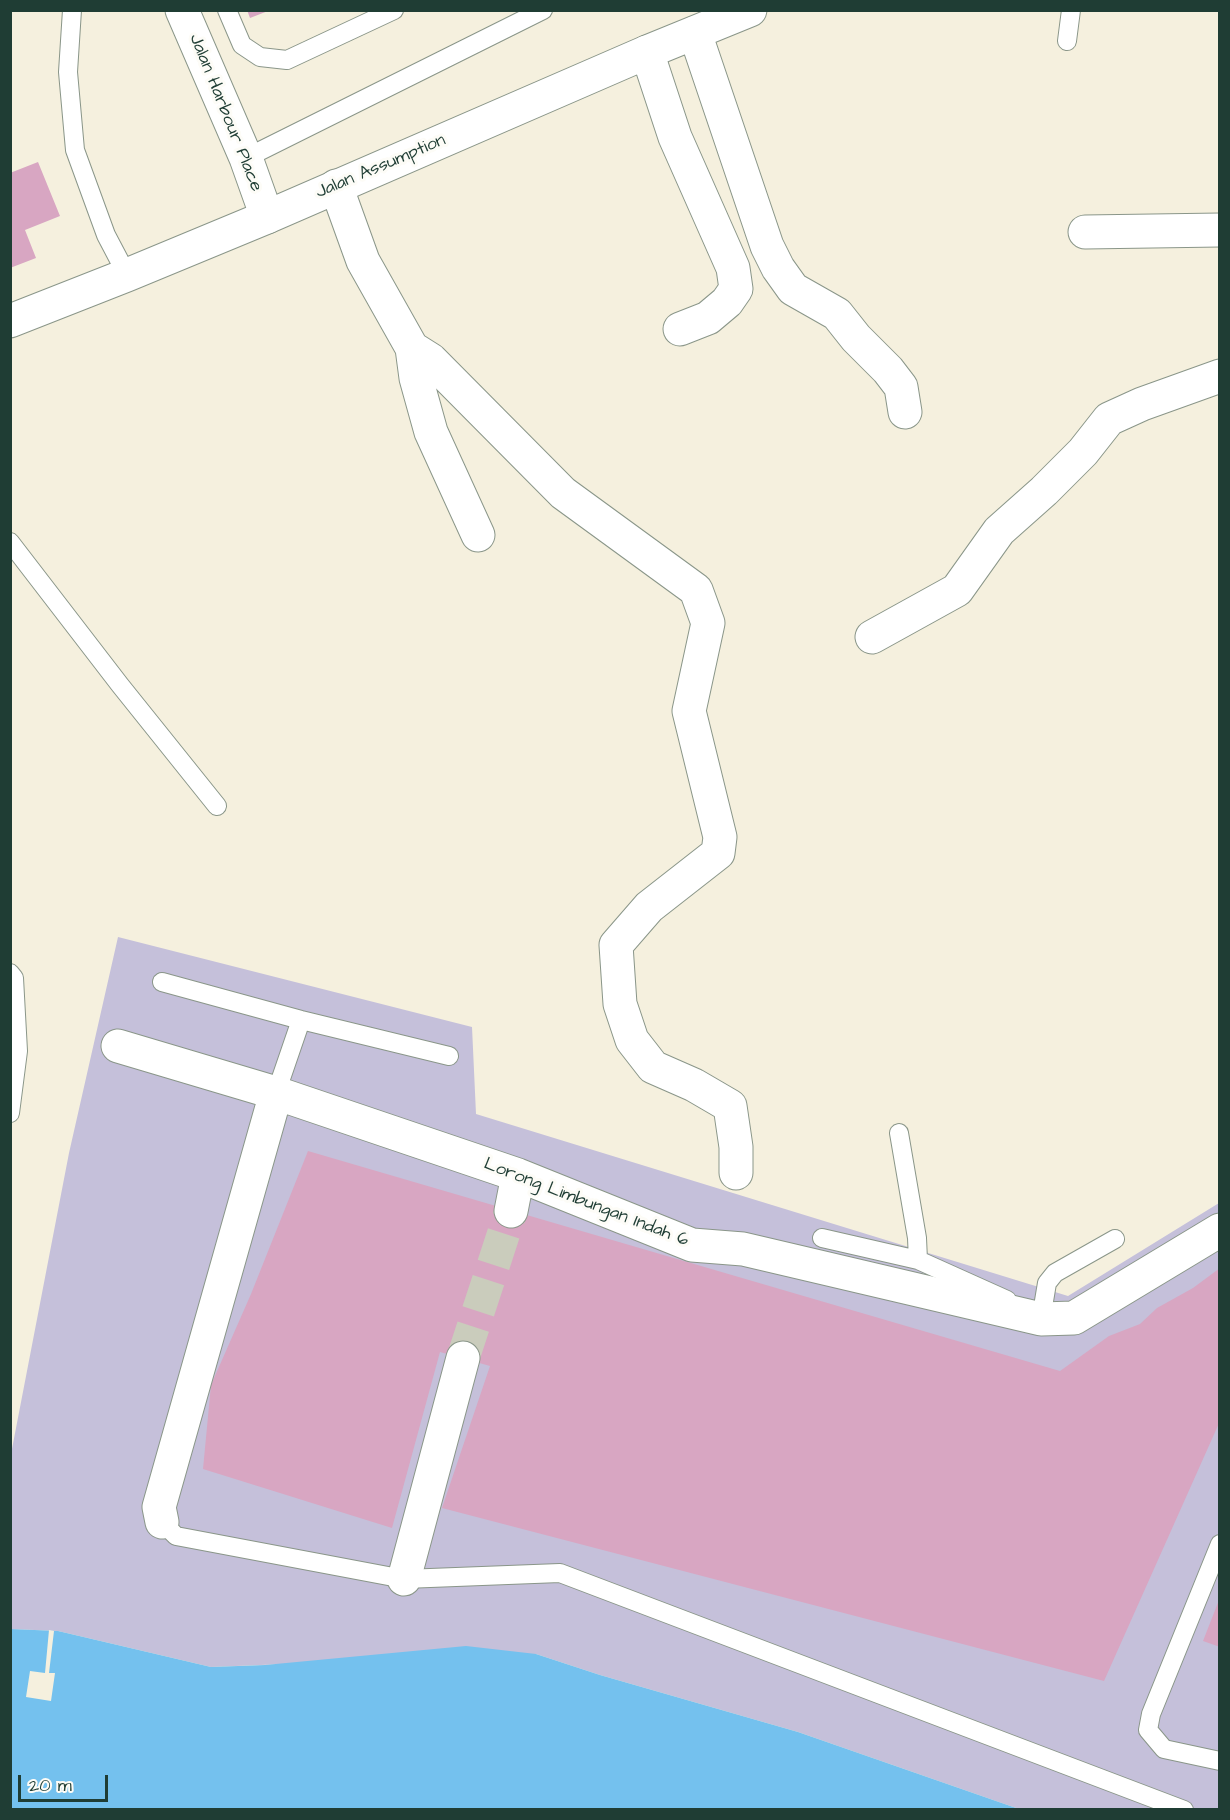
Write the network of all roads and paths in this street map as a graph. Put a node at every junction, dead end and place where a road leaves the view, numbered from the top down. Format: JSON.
{"nodes":[{"id":1,"x":72,"y":10,"type":"edge"},
{"id":2,"x":182,"y":10,"type":"edge"},
{"id":3,"x":227,"y":10,"type":"edge"},
{"id":4,"x":394,"y":10,"type":"edge"},
{"id":5,"x":543,"y":10,"type":"edge"},
{"id":6,"x":750,"y":10,"type":"edge"},
{"id":7,"x":1071,"y":10,"type":"edge"},
{"id":8,"x":695,"y":33,"type":"junction"},
{"id":9,"x":1067,"y":41,"type":"dead end"},
{"id":10,"x":648,"y":52,"type":"junction"},
{"id":11,"x":246,"y":158,"type":"junction"},
{"id":12,"x":336,"y":186,"type":"junction"},
{"id":13,"x":267,"y":217,"type":"junction"},
{"id":14,"x":1220,"y":230,"type":"edge"},
{"id":15,"x":1086,"y":232,"type":"dead end"},
{"id":16,"x":128,"y":275,"type":"junction"},
{"id":17,"x":10,"y":321,"type":"edge"},
{"id":18,"x":680,"y":329,"type":"dead end"},
{"id":19,"x":412,"y":348,"type":"junction"},
{"id":20,"x":1220,"y":376,"type":"edge"},
{"id":21,"x":905,"y":412,"type":"dead end"},
{"id":22,"x":478,"y":535,"type":"dead end"},
{"id":23,"x":10,"y":542,"type":"edge"},
{"id":24,"x":872,"y":637,"type":"dead end"},
{"id":25,"x":217,"y":806,"type":"dead end"},
{"id":26,"x":10,"y":973,"type":"edge"},
{"id":27,"x":162,"y":982,"type":"dead end"},
{"id":28,"x":300,"y":1020,"type":"junction"},
{"id":29,"x":118,"y":1046,"type":"dead end"},
{"id":30,"x":449,"y":1056,"type":"dead end"},
{"id":31,"x":276,"y":1093,"type":"junction"},
{"id":32,"x":10,"y":1113,"type":"edge"},
{"id":33,"x":899,"y":1133,"type":"dead end"},
{"id":34,"x":736,"y":1173,"type":"dead end"},
{"id":35,"x":518,"y":1175,"type":"junction"},
{"id":36,"x":511,"y":1210,"type":"tunnel mouth"},
{"id":37,"x":1220,"y":1230,"type":"edge"},
{"id":38,"x":822,"y":1238,"type":"dead end"},
{"id":39,"x":1115,"y":1239,"type":"dead end"},
{"id":40,"x":918,"y":1260,"type":"junction"},
{"id":41,"x":1041,"y":1318,"type":"junction"},
{"id":42,"x":464,"y":1358,"type":"tunnel mouth"},
{"id":43,"x":162,"y":1522,"type":"joint"},
{"id":44,"x":1220,"y":1544,"type":"edge"},
{"id":45,"x":404,"y":1580,"type":"junction"},
{"id":46,"x":1220,"y":1761,"type":"edge"},
{"id":47,"x":1184,"y":1809,"type":"edge"}],
"edges":[{"from":1,"to":16,"type":"lane"},
{"from":2,"to":11,"type":"street","name":"Jalan Harbour Place"},
{"from":3,"to":4,"type":"lane"},
{"from":5,"to":11,"type":"lane"},
{"from":6,"to":8,"type":"street","name":"Jalan Assumption"},
{"from":7,"to":9,"type":"lane"},
{"from":8,"to":10,"type":"street","name":"Jalan Assumption"},
{"from":8,"to":21,"type":"street"},
{"from":10,"to":12,"type":"street","name":"Jalan Assumption"},
{"from":10,"to":18,"type":"street"},
{"from":11,"to":13,"type":"street","name":"Jalan Harbour Place"},
{"from":12,"to":13,"type":"street","name":"Jalan Assumption"},
{"from":12,"to":19,"type":"street"},
{"from":13,"to":16,"type":"street","name":"Jalan Assumption"},
{"from":14,"to":15,"type":"street"},
{"from":16,"to":17,"type":"street","name":"Jalan Assumption"},
{"from":19,"to":22,"type":"street"},
{"from":19,"to":34,"type":"street"},
{"from":20,"to":24,"type":"street"},
{"from":23,"to":25,"type":"lane"},
{"from":26,"to":32,"type":"lane"},
{"from":27,"to":28,"type":"lane"},
{"from":28,"to":30,"type":"lane"},
{"from":28,"to":31,"type":"lane"},
{"from":29,"to":31,"type":"street","name":"Lorong Limbungan Indah 6"},
{"from":31,"to":35,"type":"street","name":"Lorong Limbungan Indah 6"},
{"from":31,"to":43,"type":"street"},
{"from":33,"to":40,"type":"lane"},
{"from":35,"to":36,"type":"street"},
{"from":35,"to":41,"type":"street","name":"Lorong Limbungan Indah 6"},
{"from":37,"to":41,"type":"street","name":"Lorong Limbungan Indah 6"},
{"from":38,"to":40,"type":"lane"},
{"from":39,"to":41,"type":"lane"},
{"from":40,"to":41,"type":"lane"},
{"from":42,"to":45,"type":"street"},
{"from":43,"to":45,"type":"lane"},
{"from":44,"to":46,"type":"lane"},
{"from":45,"to":47,"type":"lane"}]}
